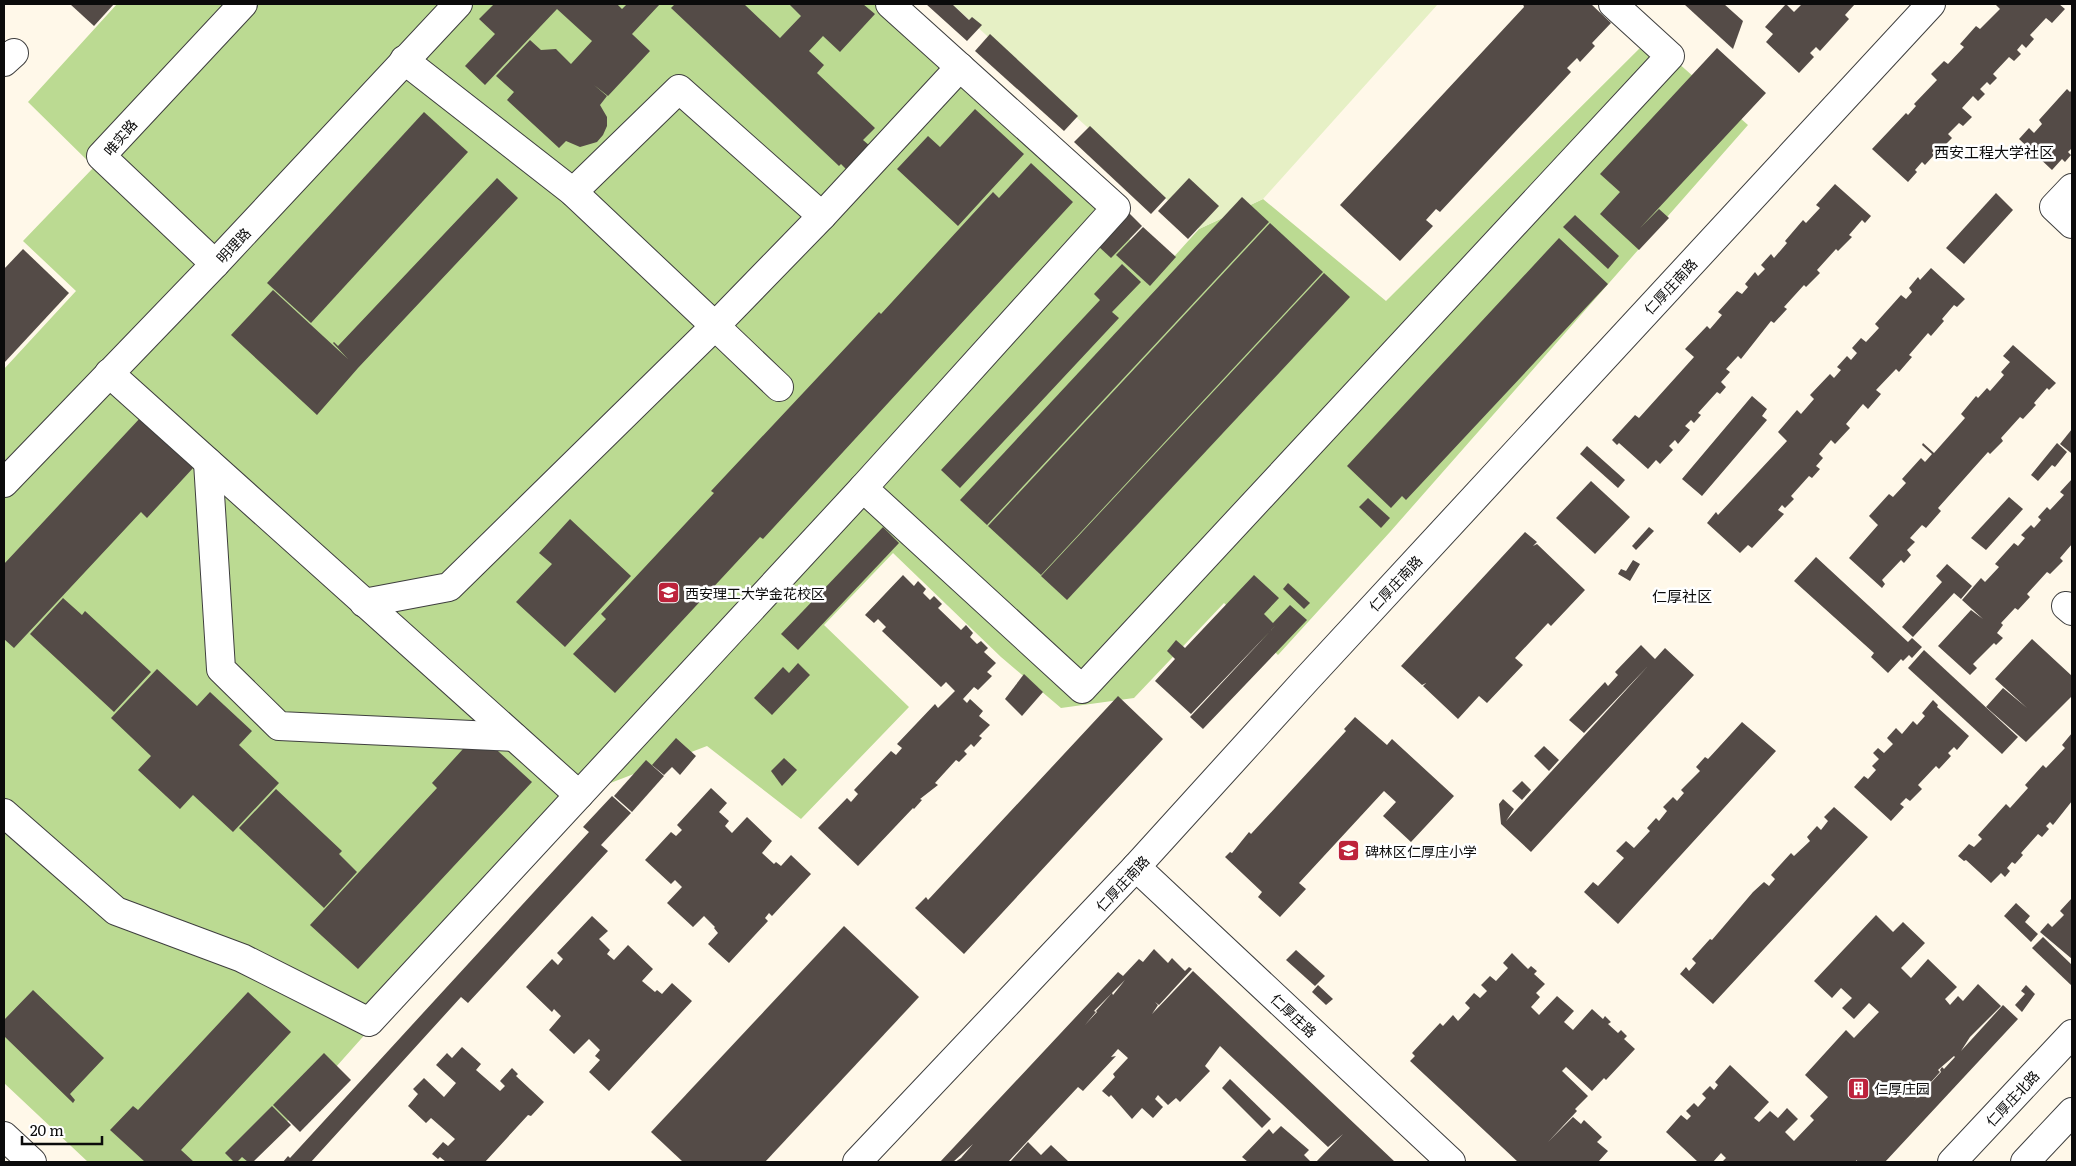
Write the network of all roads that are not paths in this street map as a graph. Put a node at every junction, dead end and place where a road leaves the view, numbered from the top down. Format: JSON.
{"nodes":[{"id":1,"x":243,"y":4,"type":"edge"},
{"id":2,"x":458,"y":4,"type":"edge"},
{"id":3,"x":890,"y":4,"type":"edge"},
{"id":4,"x":1613,"y":4,"type":"edge"},
{"id":5,"x":1931,"y":4,"type":"edge"},
{"id":6,"x":404,"y":60,"type":"junction"},
{"id":7,"x":960,"y":67,"type":"junction"},
{"id":8,"x":2072,"y":188,"type":"edge"},
{"id":9,"x":573,"y":192,"type":"junction"},
{"id":10,"x":822,"y":216,"type":"junction"},
{"id":11,"x":2072,"y":224,"type":"edge"},
{"id":12,"x":215,"y":264,"type":"junction"},
{"id":13,"x":715,"y":326,"type":"junction"},
{"id":14,"x":109,"y":374,"type":"junction"},
{"id":15,"x":779,"y":387,"type":"dead end"},
{"id":16,"x":208,"y":462,"type":"junction"},
{"id":17,"x":4,"y":483,"type":"edge"},
{"id":18,"x":863,"y":488,"type":"junction"},
{"id":19,"x":364,"y":603,"type":"junction"},
{"id":20,"x":514,"y":737,"type":"junction"},
{"id":21,"x":579,"y":795,"type":"junction"},
{"id":22,"x":4,"y":813,"type":"edge"},
{"id":23,"x":1136,"y":867,"type":"junction"},
{"id":24,"x":2072,"y":1034,"type":"edge"},
{"id":25,"x":2072,"y":1112,"type":"edge"},
{"id":26,"x":4,"y":1136,"type":"edge"},
{"id":27,"x":32,"y":1162,"type":"edge"},
{"id":28,"x":858,"y":1162,"type":"edge"},
{"id":29,"x":1452,"y":1162,"type":"edge"},
{"id":30,"x":1952,"y":1162,"type":"edge"},
{"id":31,"x":2026,"y":1162,"type":"edge"}],
"edges":[{"from":1,"to":12,"type":"street","name":"唯实路"},
{"from":2,"to":6,"type":"street","name":"明理路"},
{"from":3,"to":7,"type":"street"},
{"from":4,"to":18,"type":"street"},
{"from":5,"to":23,"type":"street","name":"仁厚庄南路"},
{"from":6,"to":9,"type":"street"},
{"from":6,"to":12,"type":"street","name":"明理路"},
{"from":7,"to":10,"type":"street"},
{"from":7,"to":18,"type":"street"},
{"from":8,"to":11,"type":"street"},
{"from":9,"to":10,"type":"street"},
{"from":9,"to":13,"type":"street"},
{"from":10,"to":13,"type":"street"},
{"from":12,"to":14,"type":"street","name":"明理路"},
{"from":13,"to":15,"type":"street"},
{"from":13,"to":19,"type":"street"},
{"from":14,"to":16,"type":"street"},
{"from":14,"to":17,"type":"street","name":"明理路"},
{"from":16,"to":19,"type":"street"},
{"from":16,"to":20,"type":"street"},
{"from":18,"to":21,"type":"street"},
{"from":19,"to":20,"type":"street"},
{"from":20,"to":21,"type":"street"},
{"from":21,"to":22,"type":"street"},
{"from":23,"to":28,"type":"street","name":"仁厚庄南路"},
{"from":23,"to":29,"type":"street","name":"仁厚庄路"},
{"from":24,"to":30,"type":"street","name":"仁厚庄北路"},
{"from":25,"to":31,"type":"street"},
{"from":26,"to":27,"type":"street"}]}
